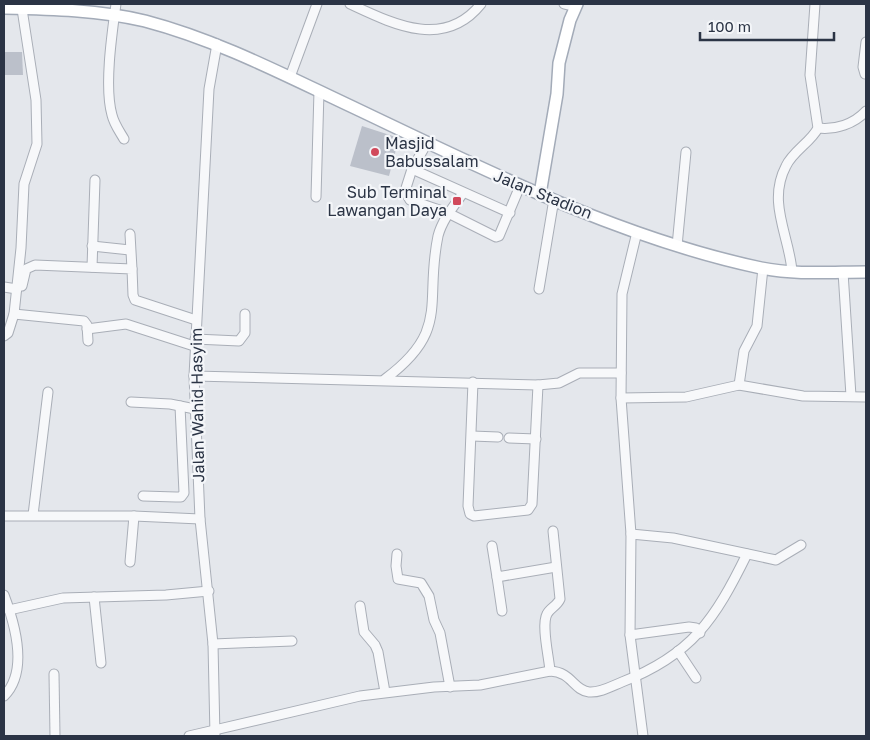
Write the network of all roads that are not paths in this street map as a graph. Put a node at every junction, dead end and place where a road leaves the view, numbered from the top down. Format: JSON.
{"nodes":[{"id":1,"x":317,"y":4,"type":"edge"},
{"id":2,"x":350,"y":4,"type":"edge"},
{"id":3,"x":481,"y":4,"type":"edge"},
{"id":4,"x":564,"y":4,"type":"edge"},
{"id":5,"x":815,"y":4,"type":"edge"},
{"id":6,"x":577,"y":5,"type":"edge"},
{"id":7,"x":24,"y":7,"type":"edge"},
{"id":8,"x":4,"y":8,"type":"edge"},
{"id":9,"x":116,"y":9,"type":"edge"},
{"id":10,"x":866,"y":42,"type":"edge"},
{"id":11,"x":217,"y":44,"type":"junction"},
{"id":12,"x":865,"y":74,"type":"dead end"},
{"id":13,"x":290,"y":76,"type":"junction"},
{"id":14,"x":319,"y":91,"type":"junction"},
{"id":15,"x":866,"y":110,"type":"edge"},
{"id":16,"x":818,"y":128,"type":"junction"},
{"id":17,"x":124,"y":139,"type":"dead end"},
{"id":18,"x":427,"y":143,"type":"junction"},
{"id":19,"x":686,"y":152,"type":"dead end"},
{"id":20,"x":412,"y":169,"type":"junction"},
{"id":21,"x":95,"y":180,"type":"dead end"},
{"id":22,"x":520,"y":186,"type":"junction"},
{"id":23,"x":463,"y":193,"type":"junction"},
{"id":24,"x":540,"y":194,"type":"junction"},
{"id":25,"x":316,"y":197,"type":"dead end"},
{"id":26,"x":554,"y":199,"type":"junction"},
{"id":27,"x":510,"y":212,"type":"junction"},
{"id":28,"x":448,"y":213,"type":"junction"},
{"id":29,"x":637,"y":232,"type":"junction"},
{"id":30,"x":130,"y":234,"type":"dead end"},
{"id":31,"x":92,"y":246,"type":"junction"},
{"id":32,"x":677,"y":246,"type":"junction"},
{"id":33,"x":130,"y":250,"type":"junction"},
{"id":34,"x":92,"y":267,"type":"junction"},
{"id":35,"x":763,"y":268,"type":"junction"},
{"id":36,"x":132,"y":269,"type":"junction"},
{"id":37,"x":792,"y":271,"type":"junction"},
{"id":38,"x":843,"y":272,"type":"junction"},
{"id":39,"x":866,"y":272,"type":"edge"},
{"id":40,"x":4,"y":287,"type":"edge"},
{"id":41,"x":17,"y":289,"type":"junction"},
{"id":42,"x":539,"y":289,"type":"dead end"},
{"id":43,"x":17,"y":311,"type":"junction"},
{"id":44,"x":245,"y":314,"type":"dead end"},
{"id":45,"x":196,"y":320,"type":"junction"},
{"id":46,"x":87,"y":329,"type":"junction"},
{"id":47,"x":4,"y":336,"type":"edge"},
{"id":48,"x":88,"y":341,"type":"dead end"},
{"id":49,"x":194,"y":342,"type":"junction"},
{"id":50,"x":621,"y":373,"type":"junction"},
{"id":51,"x":194,"y":376,"type":"junction"},
{"id":52,"x":385,"y":379,"type":"junction"},
{"id":53,"x":473,"y":382,"type":"junction"},
{"id":54,"x":538,"y":385,"type":"junction"},
{"id":55,"x":739,"y":385,"type":"junction"},
{"id":56,"x":48,"y":392,"type":"dead end"},
{"id":57,"x":851,"y":396,"type":"junction"},
{"id":58,"x":866,"y":397,"type":"edge"},
{"id":59,"x":621,"y":398,"type":"junction"},
{"id":60,"x":131,"y":402,"type":"dead end"},
{"id":61,"x":180,"y":406,"type":"junction"},
{"id":62,"x":195,"y":409,"type":"junction"},
{"id":63,"x":472,"y":436,"type":"junction"},
{"id":64,"x":498,"y":437,"type":"dead end"},
{"id":65,"x":508,"y":438,"type":"dead end"},
{"id":66,"x":536,"y":439,"type":"junction"},
{"id":67,"x":143,"y":496,"type":"dead end"},
{"id":68,"x":33,"y":515,"type":"junction"},
{"id":69,"x":4,"y":516,"type":"edge"},
{"id":70,"x":134,"y":516,"type":"junction"},
{"id":71,"x":200,"y":519,"type":"junction"},
{"id":72,"x":553,"y":531,"type":"dead end"},
{"id":73,"x":631,"y":534,"type":"junction"},
{"id":74,"x":800,"y":545,"type":"dead end"},
{"id":75,"x":492,"y":546,"type":"dead end"},
{"id":76,"x":397,"y":554,"type":"dead end"},
{"id":77,"x":747,"y":554,"type":"junction"},
{"id":78,"x":130,"y":562,"type":"dead end"},
{"id":79,"x":556,"y":567,"type":"junction"},
{"id":80,"x":497,"y":577,"type":"junction"},
{"id":81,"x":209,"y":591,"type":"junction"},
{"id":82,"x":4,"y":595,"type":"edge"},
{"id":83,"x":94,"y":598,"type":"junction"},
{"id":84,"x":360,"y":606,"type":"dead end"},
{"id":85,"x":9,"y":610,"type":"junction"},
{"id":86,"x":502,"y":611,"type":"dead end"},
{"id":87,"x":700,"y":633,"type":"junction"},
{"id":88,"x":630,"y":636,"type":"junction"},
{"id":89,"x":292,"y":641,"type":"dead end"},
{"id":90,"x":213,"y":644,"type":"junction"},
{"id":91,"x":678,"y":651,"type":"junction"},
{"id":92,"x":101,"y":663,"type":"dead end"},
{"id":93,"x":550,"y":670,"type":"junction"},
{"id":94,"x":54,"y":674,"type":"dead end"},
{"id":95,"x":634,"y":677,"type":"junction"},
{"id":96,"x":696,"y":678,"type":"dead end"},
{"id":97,"x":450,"y":687,"type":"junction"},
{"id":98,"x":385,"y":692,"type":"junction"},
{"id":99,"x":4,"y":696,"type":"edge"},
{"id":100,"x":215,"y":734,"type":"edge"},
{"id":101,"x":54,"y":736,"type":"edge"},
{"id":102,"x":190,"y":736,"type":"edge"},
{"id":103,"x":643,"y":736,"type":"edge"}],
"edges":[{"from":1,"to":13,"type":"street"},
{"from":2,"to":3,"type":"street"},
{"from":4,"to":6,"type":"street"},
{"from":5,"to":16,"type":"street"},
{"from":6,"to":24,"type":"main road"},
{"from":7,"to":8,"type":"main road","name":"Jalan Stadion"},
{"from":7,"to":9,"type":"main road","name":"Jalan Stadion"},
{"from":7,"to":41,"type":"street"},
{"from":9,"to":11,"type":"main road","name":"Jalan Stadion"},
{"from":9,"to":17,"type":"street"},
{"from":10,"to":12,"type":"street"},
{"from":11,"to":13,"type":"main road","name":"Jalan Stadion"},
{"from":11,"to":45,"type":"street","name":"Jalan Wahid Hasyim"},
{"from":13,"to":14,"type":"main road","name":"Jalan Stadion"},
{"from":14,"to":18,"type":"main road","name":"Jalan Stadion"},
{"from":14,"to":25,"type":"street"},
{"from":15,"to":16,"type":"street"},
{"from":16,"to":37,"type":"street"},
{"from":18,"to":20,"type":"street"},
{"from":18,"to":22,"type":"main road","name":"Jalan Stadion"},
{"from":19,"to":32,"type":"street"},
{"from":20,"to":23,"type":"street"},
{"from":20,"to":28,"type":"street"},
{"from":21,"to":31,"type":"street"},
{"from":22,"to":24,"type":"main road","name":"Jalan Stadion"},
{"from":22,"to":27,"type":"street"},
{"from":23,"to":27,"type":"street"},
{"from":23,"to":28,"type":"street"},
{"from":24,"to":26,"type":"main road","name":"Jalan Stadion"},
{"from":26,"to":29,"type":"main road","name":"Jalan Stadion"},
{"from":26,"to":42,"type":"street"},
{"from":27,"to":28,"type":"street"},
{"from":28,"to":52,"type":"street"},
{"from":29,"to":32,"type":"main road","name":"Jalan Stadion"},
{"from":29,"to":50,"type":"street"},
{"from":30,"to":33,"type":"street"},
{"from":31,"to":33,"type":"street"},
{"from":31,"to":34,"type":"street"},
{"from":32,"to":35,"type":"main road","name":"Jalan Stadion"},
{"from":33,"to":36,"type":"street"},
{"from":34,"to":36,"type":"street"},
{"from":34,"to":43,"type":"street"},
{"from":35,"to":37,"type":"main road","name":"Jalan Stadion"},
{"from":35,"to":55,"type":"street"},
{"from":36,"to":45,"type":"street"},
{"from":37,"to":38,"type":"main road","name":"Jalan Stadion"},
{"from":38,"to":39,"type":"main road","name":"Jalan Stadion"},
{"from":38,"to":57,"type":"street"},
{"from":40,"to":41,"type":"street"},
{"from":41,"to":43,"type":"street"},
{"from":43,"to":46,"type":"street"},
{"from":43,"to":47,"type":"street"},
{"from":44,"to":49,"type":"street"},
{"from":45,"to":49,"type":"street","name":"Jalan Wahid Hasyim"},
{"from":46,"to":48,"type":"street"},
{"from":46,"to":49,"type":"street"},
{"from":49,"to":51,"type":"street","name":"Jalan Wahid Hasyim"},
{"from":50,"to":54,"type":"street"},
{"from":50,"to":59,"type":"street"},
{"from":51,"to":52,"type":"street"},
{"from":51,"to":62,"type":"street","name":"Jalan Wahid Hasyim"},
{"from":52,"to":53,"type":"street"},
{"from":53,"to":54,"type":"street"},
{"from":53,"to":63,"type":"street"},
{"from":54,"to":66,"type":"street"},
{"from":55,"to":57,"type":"street"},
{"from":55,"to":59,"type":"street"},
{"from":56,"to":68,"type":"street"},
{"from":57,"to":58,"type":"street"},
{"from":59,"to":73,"type":"street"},
{"from":60,"to":61,"type":"street"},
{"from":61,"to":62,"type":"street"},
{"from":61,"to":67,"type":"street"},
{"from":62,"to":71,"type":"street","name":"Jalan Wahid Hasyim"},
{"from":63,"to":64,"type":"street"},
{"from":63,"to":66,"type":"street"},
{"from":65,"to":66,"type":"street"},
{"from":68,"to":69,"type":"street"},
{"from":68,"to":70,"type":"street"},
{"from":70,"to":71,"type":"street"},
{"from":70,"to":78,"type":"street"},
{"from":71,"to":81,"type":"street","name":"Jalan Wahid Hasyim"},
{"from":72,"to":79,"type":"street"},
{"from":73,"to":77,"type":"street"},
{"from":73,"to":88,"type":"street"},
{"from":74,"to":77,"type":"street"},
{"from":75,"to":80,"type":"street"},
{"from":76,"to":97,"type":"street"},
{"from":77,"to":87,"type":"street"},
{"from":79,"to":80,"type":"street"},
{"from":79,"to":93,"type":"street"},
{"from":80,"to":86,"type":"street"},
{"from":81,"to":83,"type":"street"},
{"from":81,"to":90,"type":"street","name":"Jalan Wahid Hasyim"},
{"from":82,"to":85,"type":"street"},
{"from":83,"to":85,"type":"street"},
{"from":83,"to":92,"type":"street"},
{"from":84,"to":98,"type":"street"},
{"from":85,"to":99,"type":"street"},
{"from":87,"to":88,"type":"street"},
{"from":87,"to":91,"type":"street"},
{"from":88,"to":95,"type":"street"},
{"from":89,"to":90,"type":"street"},
{"from":90,"to":100,"type":"street","name":"Jalan Wahid Hasyim"},
{"from":91,"to":95,"type":"street"},
{"from":91,"to":96,"type":"street"},
{"from":93,"to":95,"type":"street"},
{"from":93,"to":97,"type":"street"},
{"from":94,"to":101,"type":"street"},
{"from":95,"to":103,"type":"street"},
{"from":97,"to":98,"type":"street"},
{"from":98,"to":100,"type":"street"},
{"from":100,"to":102,"type":"street"}]}
